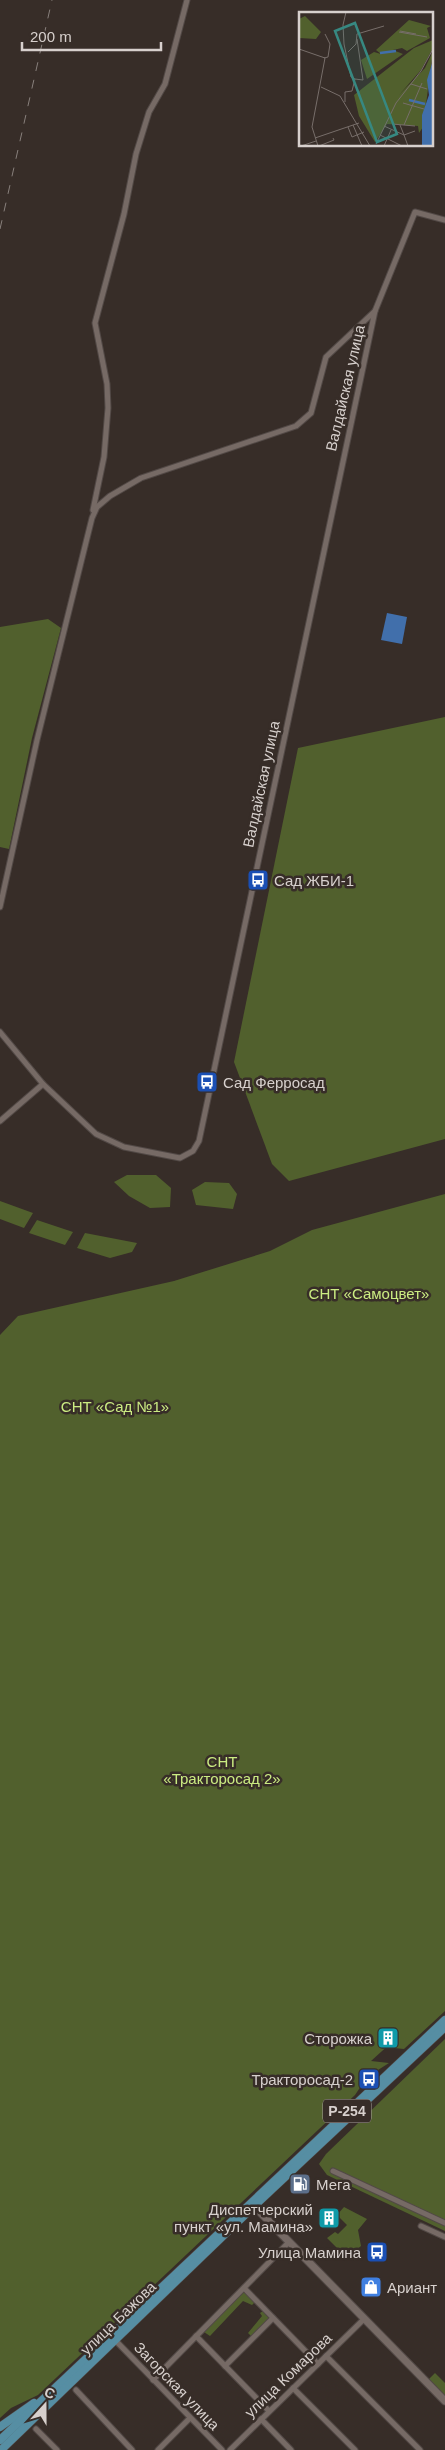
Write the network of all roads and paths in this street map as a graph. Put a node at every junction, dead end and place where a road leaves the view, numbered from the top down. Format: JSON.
{"nodes":[{"id":1,"x":187,"y":0,"type":"edge"},
{"id":2,"x":445,"y":220,"type":"edge"},
{"id":3,"x":375,"y":311,"type":"junction"},
{"id":4,"x":92,"y":518,"type":"junction"},
{"id":5,"x":0,"y":907,"type":"edge"},
{"id":6,"x":0,"y":1032,"type":"edge"},
{"id":7,"x":43,"y":1084,"type":"junction"},
{"id":8,"x":0,"y":1121,"type":"edge"},
{"id":9,"x":445,"y":2020,"type":"edge"},
{"id":10,"x":445,"y":2027,"type":"edge"},
{"id":11,"x":333,"y":2172,"type":"dead end"},
{"id":12,"x":252,"y":2204,"type":"junction"},
{"id":13,"x":445,"y":2223,"type":"edge"},
{"id":14,"x":420,"y":2226,"type":"dead end"},
{"id":15,"x":445,"y":2237,"type":"edge"},
{"id":16,"x":288,"y":2243,"type":"junction"},
{"id":17,"x":244,"y":2288,"type":"junction"},
{"id":18,"x":273,"y":2318,"type":"junction"},
{"id":19,"x":364,"y":2319,"type":"junction"},
{"id":20,"x":196,"y":2336,"type":"junction"},
{"id":21,"x":114,"y":2340,"type":"junction"},
{"id":22,"x":326,"y":2356,"type":"junction"},
{"id":23,"x":318,"y":2364,"type":"junction"},
{"id":24,"x":225,"y":2366,"type":"junction"},
{"id":25,"x":153,"y":2380,"type":"junction"},
{"id":26,"x":293,"y":2388,"type":"junction"},
{"id":27,"x":76,"y":2390,"type":"dead end"},
{"id":28,"x":50,"y":2393,"type":"junction"},
{"id":29,"x":445,"y":2401,"type":"edge"},
{"id":30,"x":269,"y":2411,"type":"junction"},
{"id":31,"x":190,"y":2418,"type":"junction"},
{"id":32,"x":261,"y":2419,"type":"junction"},
{"id":33,"x":0,"y":2427,"type":"edge"},
{"id":34,"x":36,"y":2429,"type":"dead end"},
{"id":35,"x":0,"y":2440,"type":"edge"},
{"id":36,"x":1,"y":2450,"type":"edge"},
{"id":37,"x":57,"y":2450,"type":"edge"},
{"id":38,"x":132,"y":2450,"type":"edge"},
{"id":39,"x":158,"y":2450,"type":"edge"},
{"id":40,"x":222,"y":2450,"type":"edge"},
{"id":41,"x":230,"y":2450,"type":"edge"},
{"id":42,"x":292,"y":2450,"type":"edge"},
{"id":43,"x":355,"y":2450,"type":"edge"},
{"id":44,"x":420,"y":2450,"type":"edge"}],
"edges":[{"from":1,"to":4,"type":"street"},
{"from":2,"to":3,"type":"street"},
{"from":3,"to":4,"type":"street"},
{"from":3,"to":7,"type":"street","name":"Валдайская улица"},
{"from":4,"to":5,"type":"street"},
{"from":6,"to":7,"type":"street"},
{"from":7,"to":8,"type":"street"},
{"from":9,"to":12,"type":"main road","number":"Р-254"},
{"from":10,"to":12,"type":"main road","number":"Р-254"},
{"from":11,"to":13,"type":"street"},
{"from":12,"to":16,"type":"main road"},
{"from":12,"to":21,"type":"main road","name":"улица Бажова"},
{"from":12,"to":28,"type":"main road","name":"улица Бажова"},
{"from":14,"to":15,"type":"street"},
{"from":16,"to":17,"type":"street"},
{"from":16,"to":19,"type":"main road"},
{"from":17,"to":18,"type":"street"},
{"from":17,"to":20,"type":"street"},
{"from":18,"to":23,"type":"street"},
{"from":18,"to":24,"type":"street"},
{"from":19,"to":22,"type":"street","name":"улица Комарова"},
{"from":19,"to":29,"type":"main road"},
{"from":20,"to":24,"type":"street"},
{"from":20,"to":25,"type":"street"},
{"from":21,"to":25,"type":"street","name":"Загорская улица"},
{"from":21,"to":36,"type":"main road","name":"улица Бажова"},
{"from":22,"to":23,"type":"street","name":"улица Комарова"},
{"from":22,"to":44,"type":"street"},
{"from":23,"to":26,"type":"street","name":"улица Комарова"},
{"from":24,"to":30,"type":"street"},
{"from":25,"to":31,"type":"street","name":"Загорская улица"},
{"from":26,"to":30,"type":"street","name":"улица Комарова"},
{"from":26,"to":43,"type":"street"},
{"from":27,"to":38,"type":"street"},
{"from":28,"to":33,"type":"main road"},
{"from":28,"to":35,"type":"main road","name":"улица Бажова"},
{"from":30,"to":32,"type":"street","name":"улица Комарова"},
{"from":31,"to":39,"type":"street"},
{"from":31,"to":40,"type":"street","name":"Загорская улица"},
{"from":32,"to":41,"type":"street","name":"улица Комарова"},
{"from":32,"to":42,"type":"street"},
{"from":34,"to":37,"type":"street"}]}
